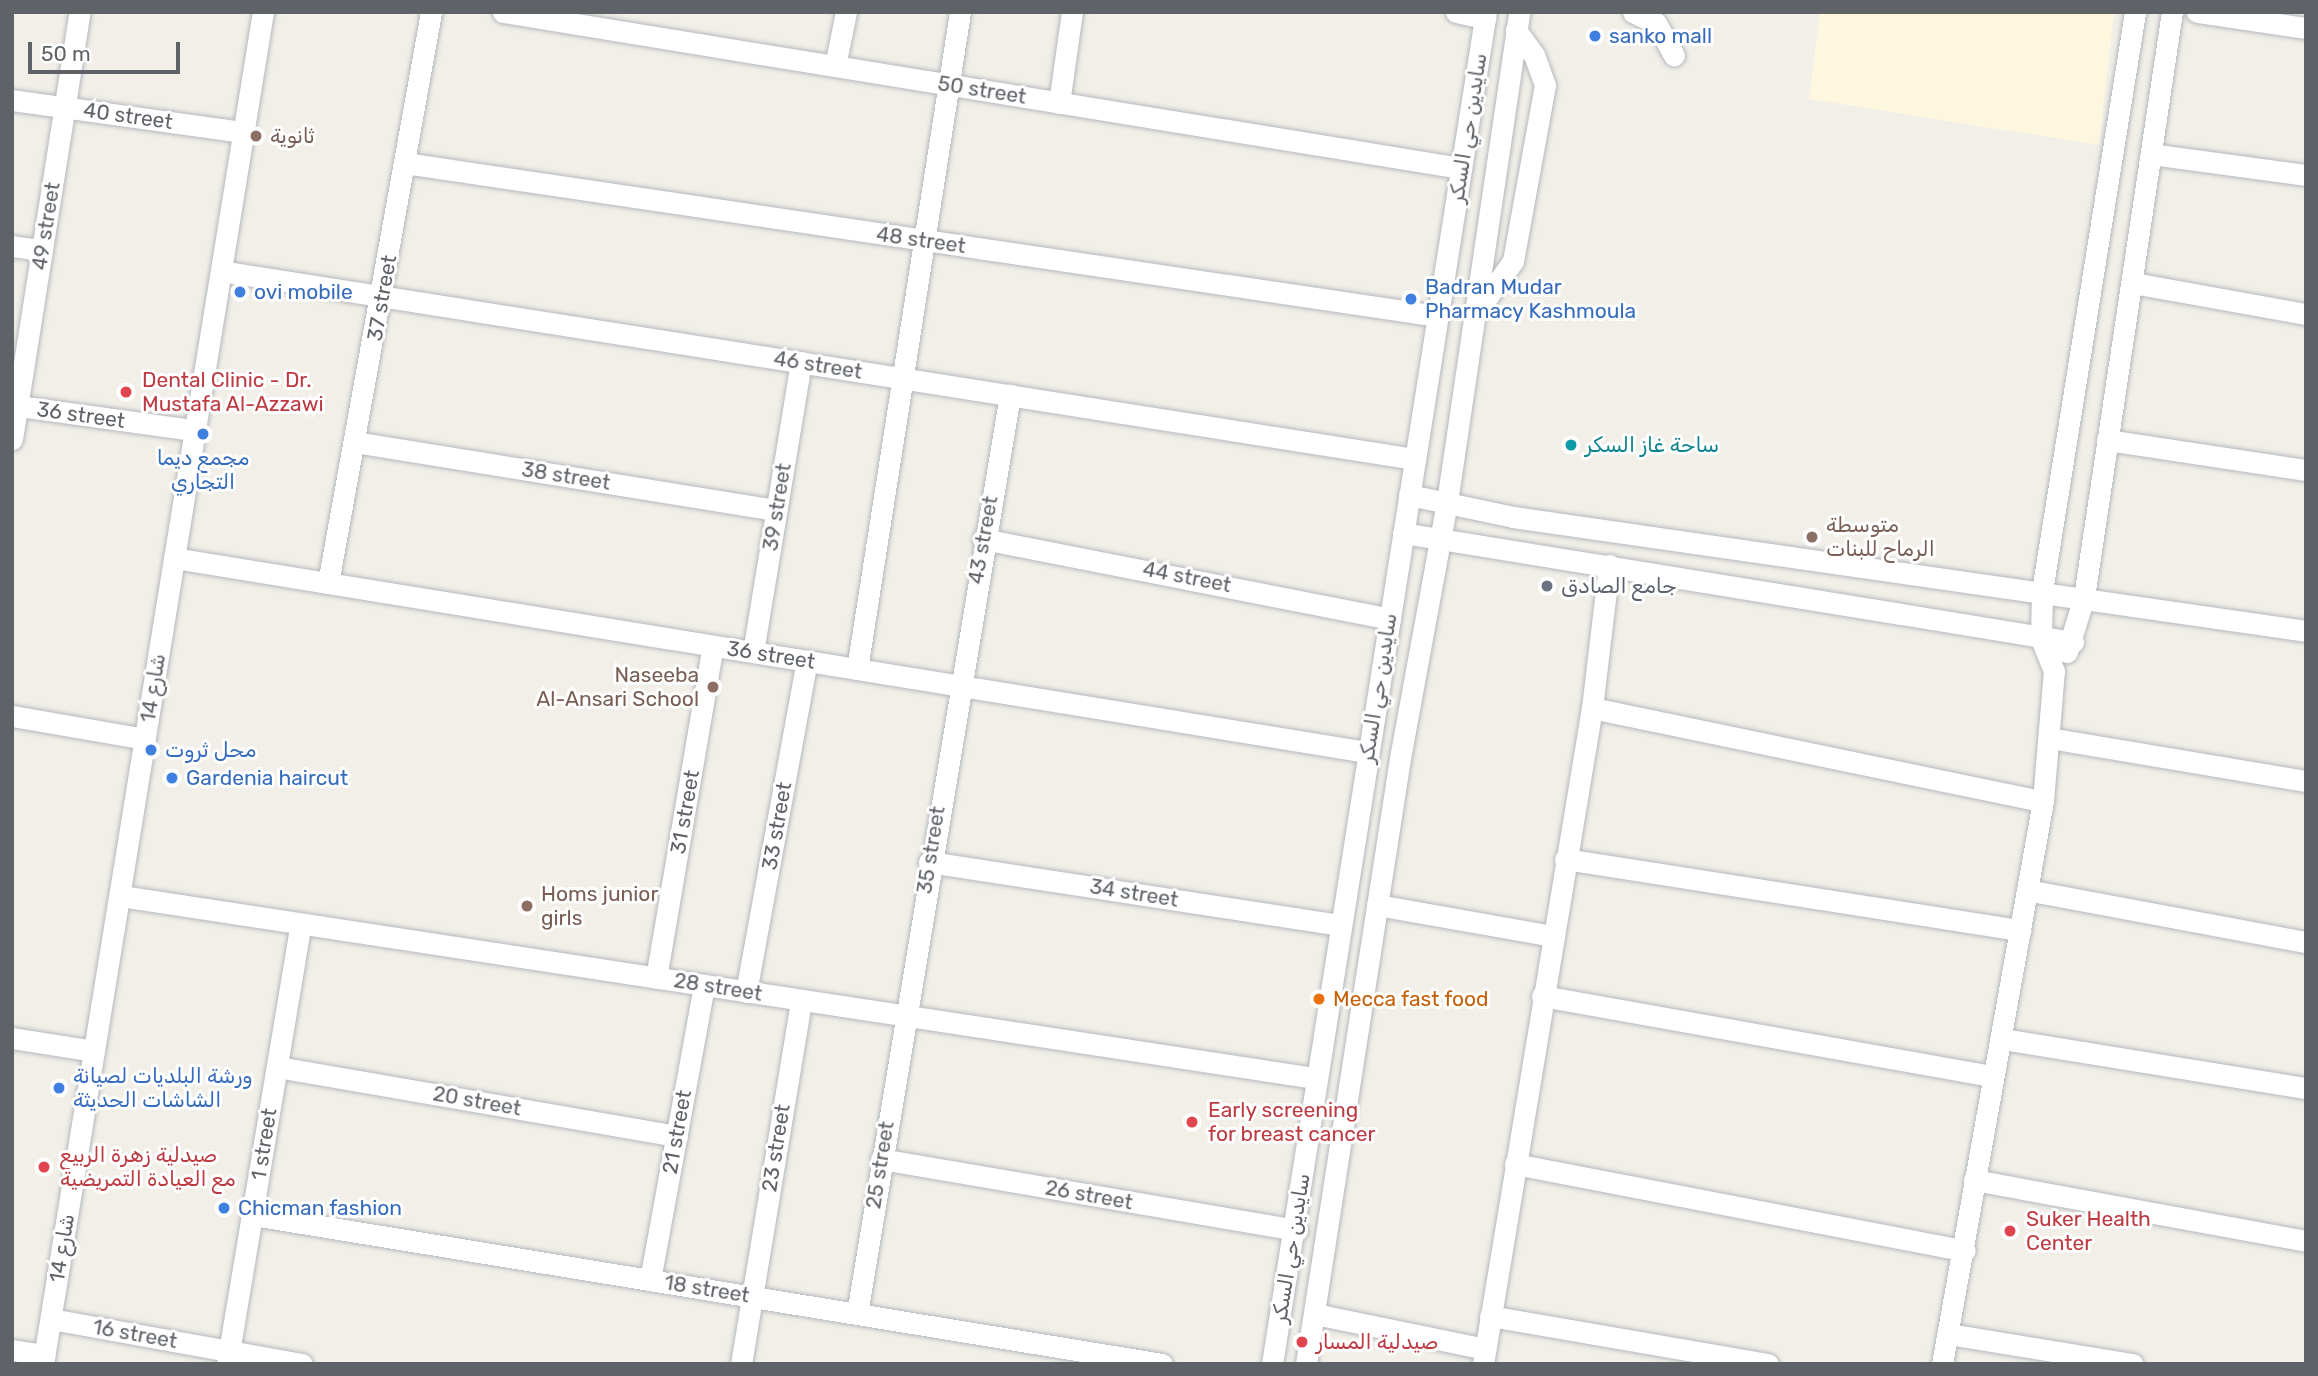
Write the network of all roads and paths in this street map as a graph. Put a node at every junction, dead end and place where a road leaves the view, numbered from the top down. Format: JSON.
{"nodes":[{"id":1,"x":80,"y":12,"type":"edge"},
{"id":2,"x":263,"y":12,"type":"edge"},
{"id":3,"x":431,"y":12,"type":"edge"},
{"id":4,"x":503,"y":12,"type":"edge"},
{"id":5,"x":846,"y":12,"type":"edge"},
{"id":6,"x":960,"y":12,"type":"edge"},
{"id":7,"x":1072,"y":12,"type":"edge"},
{"id":8,"x":1456,"y":12,"type":"edge"},
{"id":9,"x":1633,"y":12,"type":"edge"},
{"id":10,"x":2135,"y":12,"type":"edge"},
{"id":11,"x":2172,"y":12,"type":"edge"},
{"id":12,"x":2197,"y":12,"type":"edge"},
{"id":13,"x":1486,"y":15,"type":"edge"},
{"id":14,"x":1517,"y":21,"type":"edge"},
{"id":15,"x":2306,"y":28,"type":"edge"},
{"id":16,"x":1674,"y":55,"type":"dead end"},
{"id":17,"x":835,"y":66,"type":"junction"},
{"id":18,"x":948,"y":85,"type":"junction"},
{"id":19,"x":12,"y":100,"type":"edge"},
{"id":20,"x":1059,"y":103,"type":"junction"},
{"id":21,"x":65,"y":108,"type":"junction"},
{"id":22,"x":244,"y":132,"type":"junction"},
{"id":23,"x":2151,"y":154,"type":"junction"},
{"id":24,"x":405,"y":163,"type":"junction"},
{"id":25,"x":1461,"y":168,"type":"junction"},
{"id":26,"x":2306,"y":175,"type":"edge"},
{"id":27,"x":925,"y":240,"type":"junction"},
{"id":28,"x":12,"y":246,"type":"edge"},
{"id":29,"x":43,"y":250,"type":"junction"},
{"id":30,"x":221,"y":271,"type":"junction"},
{"id":31,"x":2133,"y":283,"type":"junction"},
{"id":32,"x":383,"y":297,"type":"junction"},
{"id":33,"x":2306,"y":314,"type":"edge"},
{"id":34,"x":1437,"y":316,"type":"junction"},
{"id":35,"x":1470,"y":322,"type":"junction"},
{"id":36,"x":801,"y":362,"type":"junction"},
{"id":37,"x":904,"y":379,"type":"junction"},
{"id":38,"x":1010,"y":395,"type":"junction"},
{"id":39,"x":15,"y":406,"type":"edge"},
{"id":40,"x":192,"y":430,"type":"junction"},
{"id":41,"x":12,"y":439,"type":"edge"},
{"id":42,"x":2107,"y":440,"type":"junction"},
{"id":43,"x":355,"y":442,"type":"junction"},
{"id":44,"x":1415,"y":458,"type":"junction"},
{"id":45,"x":2306,"y":470,"type":"edge"},
{"id":46,"x":1409,"y":495,"type":"junction"},
{"id":47,"x":1447,"y":502,"type":"junction"},
{"id":48,"x":776,"y":510,"type":"junction"},
{"id":49,"x":1404,"y":533,"type":"junction"},
{"id":50,"x":984,"y":538,"type":"junction"},
{"id":51,"x":1440,"y":538,"type":"junction"},
{"id":52,"x":174,"y":558,"type":"junction"},
{"id":53,"x":1609,"y":565,"type":"junction"},
{"id":54,"x":328,"y":583,"type":"junction"},
{"id":55,"x":2042,"y":591,"type":"junction"},
{"id":56,"x":2084,"y":597,"type":"junction"},
{"id":57,"x":1390,"y":618,"type":"junction"},
{"id":58,"x":2306,"y":631,"type":"edge"},
{"id":59,"x":2041,"y":638,"type":"junction"},
{"id":60,"x":2073,"y":642,"type":"junction"},
{"id":61,"x":713,"y":646,"type":"junction"},
{"id":62,"x":753,"y":652,"type":"junction"},
{"id":63,"x":807,"y":661,"type":"junction"},
{"id":64,"x":858,"y":669,"type":"junction"},
{"id":65,"x":2054,"y":671,"type":"junction"},
{"id":66,"x":957,"y":685,"type":"junction"},
{"id":67,"x":1592,"y":708,"type":"junction"},
{"id":68,"x":12,"y":716,"type":"edge"},
{"id":69,"x":2049,"y":738,"type":"junction"},
{"id":70,"x":145,"y":739,"type":"junction"},
{"id":71,"x":1367,"y":752,"type":"junction"},
{"id":72,"x":2306,"y":781,"type":"edge"},
{"id":73,"x":2043,"y":801,"type":"junction"},
{"id":74,"x":1564,"y":859,"type":"junction"},
{"id":75,"x":929,"y":862,"type":"junction"},
{"id":76,"x":2027,"y":890,"type":"junction"},
{"id":77,"x":121,"y":896,"type":"junction"},
{"id":78,"x":1377,"y":905,"type":"junction"},
{"id":79,"x":301,"y":924,"type":"junction"},
{"id":80,"x":1339,"y":925,"type":"junction"},
{"id":81,"x":2020,"y":930,"type":"junction"},
{"id":82,"x":1552,"y":936,"type":"junction"},
{"id":83,"x":2306,"y":942,"type":"edge"},
{"id":84,"x":656,"y":978,"type":"junction"},
{"id":85,"x":704,"y":985,"type":"junction"},
{"id":86,"x":746,"y":992,"type":"junction"},
{"id":87,"x":1542,"y":996,"type":"junction"},
{"id":88,"x":801,"y":1000,"type":"junction"},
{"id":89,"x":903,"y":1015,"type":"junction"},
{"id":90,"x":12,"y":1038,"type":"edge"},
{"id":91,"x":2003,"y":1040,"type":"junction"},
{"id":92,"x":94,"y":1051,"type":"junction"},
{"id":93,"x":277,"y":1066,"type":"junction"},
{"id":94,"x":1993,"y":1076,"type":"junction"},
{"id":95,"x":1315,"y":1078,"type":"junction"},
{"id":96,"x":2306,"y":1088,"type":"edge"},
{"id":97,"x":677,"y":1136,"type":"junction"},
{"id":98,"x":881,"y":1159,"type":"junction"},
{"id":99,"x":1515,"y":1164,"type":"junction"},
{"id":100,"x":1975,"y":1180,"type":"junction"},
{"id":101,"x":253,"y":1215,"type":"junction"},
{"id":102,"x":1297,"y":1230,"type":"junction"},
{"id":103,"x":2306,"y":1241,"type":"edge"},
{"id":104,"x":1965,"y":1251,"type":"junction"},
{"id":105,"x":650,"y":1280,"type":"junction"},
{"id":106,"x":752,"y":1296,"type":"junction"},
{"id":107,"x":857,"y":1314,"type":"junction"},
{"id":108,"x":1315,"y":1314,"type":"junction"},
{"id":109,"x":1490,"y":1316,"type":"junction"},
{"id":110,"x":51,"y":1319,"type":"junction"},
{"id":111,"x":1949,"y":1334,"type":"junction"},
{"id":112,"x":12,"y":1350,"type":"edge"},
{"id":113,"x":1484,"y":1356,"type":"edge"},
{"id":114,"x":229,"y":1357,"type":"edge"},
{"id":115,"x":44,"y":1360,"type":"edge"},
{"id":116,"x":302,"y":1364,"type":"edge"},
{"id":117,"x":741,"y":1364,"type":"edge"},
{"id":118,"x":1162,"y":1364,"type":"edge"},
{"id":119,"x":1272,"y":1364,"type":"edge"},
{"id":120,"x":1306,"y":1364,"type":"edge"},
{"id":121,"x":1768,"y":1364,"type":"edge"},
{"id":122,"x":1942,"y":1364,"type":"edge"},
{"id":123,"x":2133,"y":1364,"type":"edge"}],
"edges":[{"from":1,"to":21,"type":"street","name":"49 street"},
{"from":2,"to":22,"type":"street","name":"شارع 14"},
{"from":3,"to":24,"type":"street","name":"37 street"},
{"from":4,"to":17,"type":"street","name":"50 street"},
{"from":5,"to":17,"type":"street"},
{"from":6,"to":18,"type":"street"},
{"from":7,"to":20,"type":"street"},
{"from":8,"to":13,"type":"street"},
{"from":9,"to":16,"type":"street"},
{"from":10,"to":55,"type":"street"},
{"from":11,"to":23,"type":"street"},
{"from":12,"to":15,"type":"street"},
{"from":13,"to":25,"type":"street","name":"سايدين حي السكر"},
{"from":14,"to":35,"type":"street","name":"سايدين حي السكر"},
{"from":14,"to":35,"type":"street"},
{"from":17,"to":18,"type":"street","name":"50 street"},
{"from":18,"to":20,"type":"street","name":"50 street"},
{"from":18,"to":27,"type":"street"},
{"from":19,"to":21,"type":"street","name":"40 street"},
{"from":20,"to":25,"type":"street","name":"50 street"},
{"from":21,"to":22,"type":"street","name":"40 street"},
{"from":21,"to":29,"type":"street","name":"49 street"},
{"from":22,"to":30,"type":"street","name":"شارع 14"},
{"from":23,"to":26,"type":"street"},
{"from":23,"to":31,"type":"street"},
{"from":24,"to":27,"type":"street","name":"48 street"},
{"from":24,"to":32,"type":"street","name":"37 street"},
{"from":25,"to":34,"type":"street","name":"سايدين حي السكر"},
{"from":27,"to":34,"type":"street","name":"48 street"},
{"from":27,"to":37,"type":"street"},
{"from":28,"to":29,"type":"street"},
{"from":29,"to":39,"type":"street","name":"49 street"},
{"from":30,"to":32,"type":"street","name":"46 street"},
{"from":30,"to":40,"type":"street","name":"شارع 14"},
{"from":31,"to":33,"type":"street"},
{"from":31,"to":42,"type":"street"},
{"from":32,"to":36,"type":"street","name":"46 street"},
{"from":32,"to":43,"type":"street","name":"37 street"},
{"from":34,"to":44,"type":"street","name":"سايدين حي السكر"},
{"from":35,"to":47,"type":"street","name":"سايدين حي السكر"},
{"from":36,"to":37,"type":"street","name":"46 street"},
{"from":36,"to":48,"type":"street","name":"39 street"},
{"from":37,"to":38,"type":"street","name":"46 street"},
{"from":37,"to":64,"type":"street"},
{"from":38,"to":44,"type":"street","name":"46 street"},
{"from":38,"to":50,"type":"street","name":"43 street"},
{"from":39,"to":40,"type":"street","name":"36 street"},
{"from":39,"to":41,"type":"street","name":"49 street"},
{"from":40,"to":52,"type":"street","name":"شارع 14"},
{"from":42,"to":45,"type":"street"},
{"from":42,"to":56,"type":"street"},
{"from":43,"to":48,"type":"street","name":"38 street"},
{"from":43,"to":54,"type":"street","name":"37 street"},
{"from":44,"to":46,"type":"street","name":"سايدين حي السكر"},
{"from":46,"to":47,"type":"street"},
{"from":46,"to":49,"type":"street","name":"سايدين حي السكر"},
{"from":47,"to":51,"type":"street","name":"سايدين حي السكر"},
{"from":47,"to":55,"type":"street"},
{"from":48,"to":62,"type":"street","name":"39 street"},
{"from":49,"to":51,"type":"street"},
{"from":49,"to":57,"type":"street","name":"سايدين حي السكر"},
{"from":50,"to":57,"type":"street","name":"44 street"},
{"from":50,"to":66,"type":"street","name":"43 street"},
{"from":51,"to":53,"type":"street"},
{"from":51,"to":78,"type":"street","name":"سايدين حي السكر"},
{"from":52,"to":54,"type":"street","name":"36 street"},
{"from":52,"to":70,"type":"street","name":"شارع 14"},
{"from":53,"to":59,"type":"street"},
{"from":53,"to":67,"type":"street"},
{"from":54,"to":61,"type":"street","name":"36 street"},
{"from":55,"to":56,"type":"street"},
{"from":55,"to":59,"type":"street"},
{"from":56,"to":58,"type":"street"},
{"from":56,"to":60,"type":"street"},
{"from":57,"to":71,"type":"street","name":"سايدين حي السكر"},
{"from":59,"to":60,"type":"street"},
{"from":59,"to":65,"type":"street"},
{"from":60,"to":65,"type":"street"},
{"from":61,"to":62,"type":"street","name":"36 street"},
{"from":61,"to":84,"type":"street","name":"31 street"},
{"from":62,"to":63,"type":"street","name":"36 street"},
{"from":63,"to":64,"type":"street","name":"36 street"},
{"from":63,"to":86,"type":"street","name":"33 street"},
{"from":64,"to":66,"type":"street","name":"36 street"},
{"from":65,"to":69,"type":"street"},
{"from":66,"to":71,"type":"street","name":"36 street"},
{"from":66,"to":75,"type":"street","name":"35 street"},
{"from":67,"to":73,"type":"street"},
{"from":67,"to":74,"type":"street"},
{"from":68,"to":70,"type":"street"},
{"from":69,"to":72,"type":"street"},
{"from":69,"to":73,"type":"street"},
{"from":70,"to":77,"type":"street","name":"شارع 14"},
{"from":71,"to":80,"type":"street","name":"سايدين حي السكر"},
{"from":73,"to":76,"type":"street"},
{"from":74,"to":81,"type":"street"},
{"from":74,"to":82,"type":"street"},
{"from":75,"to":80,"type":"street","name":"34 street"},
{"from":75,"to":89,"type":"street","name":"35 street"},
{"from":76,"to":81,"type":"street"},
{"from":76,"to":83,"type":"street"},
{"from":77,"to":79,"type":"street","name":"28 street"},
{"from":77,"to":92,"type":"street","name":"شارع 14"},
{"from":78,"to":82,"type":"street"},
{"from":78,"to":108,"type":"street","name":"سايدين حي السكر"},
{"from":79,"to":84,"type":"street","name":"28 street"},
{"from":79,"to":93,"type":"street","name":"1 street"},
{"from":80,"to":95,"type":"street","name":"سايدين حي السكر"},
{"from":81,"to":91,"type":"street"},
{"from":82,"to":87,"type":"street"},
{"from":84,"to":85,"type":"street","name":"28 street"},
{"from":85,"to":86,"type":"street","name":"28 street"},
{"from":85,"to":97,"type":"street","name":"21 street"},
{"from":86,"to":88,"type":"street","name":"28 street"},
{"from":87,"to":94,"type":"street"},
{"from":87,"to":99,"type":"street"},
{"from":88,"to":89,"type":"street","name":"28 street"},
{"from":88,"to":106,"type":"street","name":"23 street"},
{"from":89,"to":95,"type":"street","name":"28 street"},
{"from":89,"to":98,"type":"street","name":"25 street"},
{"from":90,"to":92,"type":"street"},
{"from":91,"to":94,"type":"street"},
{"from":91,"to":96,"type":"street"},
{"from":92,"to":110,"type":"street","name":"شارع 14"},
{"from":93,"to":97,"type":"street","name":"20 street"},
{"from":93,"to":101,"type":"street","name":"1 street"},
{"from":94,"to":100,"type":"street"},
{"from":95,"to":102,"type":"street","name":"سايدين حي السكر"},
{"from":97,"to":105,"type":"street","name":"21 street"},
{"from":98,"to":102,"type":"street","name":"26 street"},
{"from":98,"to":107,"type":"street","name":"25 street"},
{"from":99,"to":104,"type":"street"},
{"from":99,"to":109,"type":"street"},
{"from":100,"to":103,"type":"street"},
{"from":100,"to":104,"type":"street"},
{"from":101,"to":105,"type":"street","name":"18 street"},
{"from":101,"to":114,"type":"street","name":"1 street"},
{"from":102,"to":119,"type":"street","name":"سايدين حي السكر"},
{"from":104,"to":111,"type":"street"},
{"from":105,"to":106,"type":"street","name":"18 street"},
{"from":106,"to":107,"type":"street","name":"18 street"},
{"from":106,"to":117,"type":"street","name":"23 street"},
{"from":107,"to":118,"type":"street","name":"18 street"},
{"from":108,"to":113,"type":"street"},
{"from":108,"to":120,"type":"street","name":"سايدين حي السكر"},
{"from":109,"to":113,"type":"street"},
{"from":109,"to":121,"type":"street"},
{"from":110,"to":114,"type":"street","name":"16 street"},
{"from":110,"to":115,"type":"street","name":"شارع 14"},
{"from":111,"to":122,"type":"street"},
{"from":111,"to":123,"type":"street"},
{"from":112,"to":115,"type":"street"},
{"from":114,"to":116,"type":"street","name":"16 street"}]}
